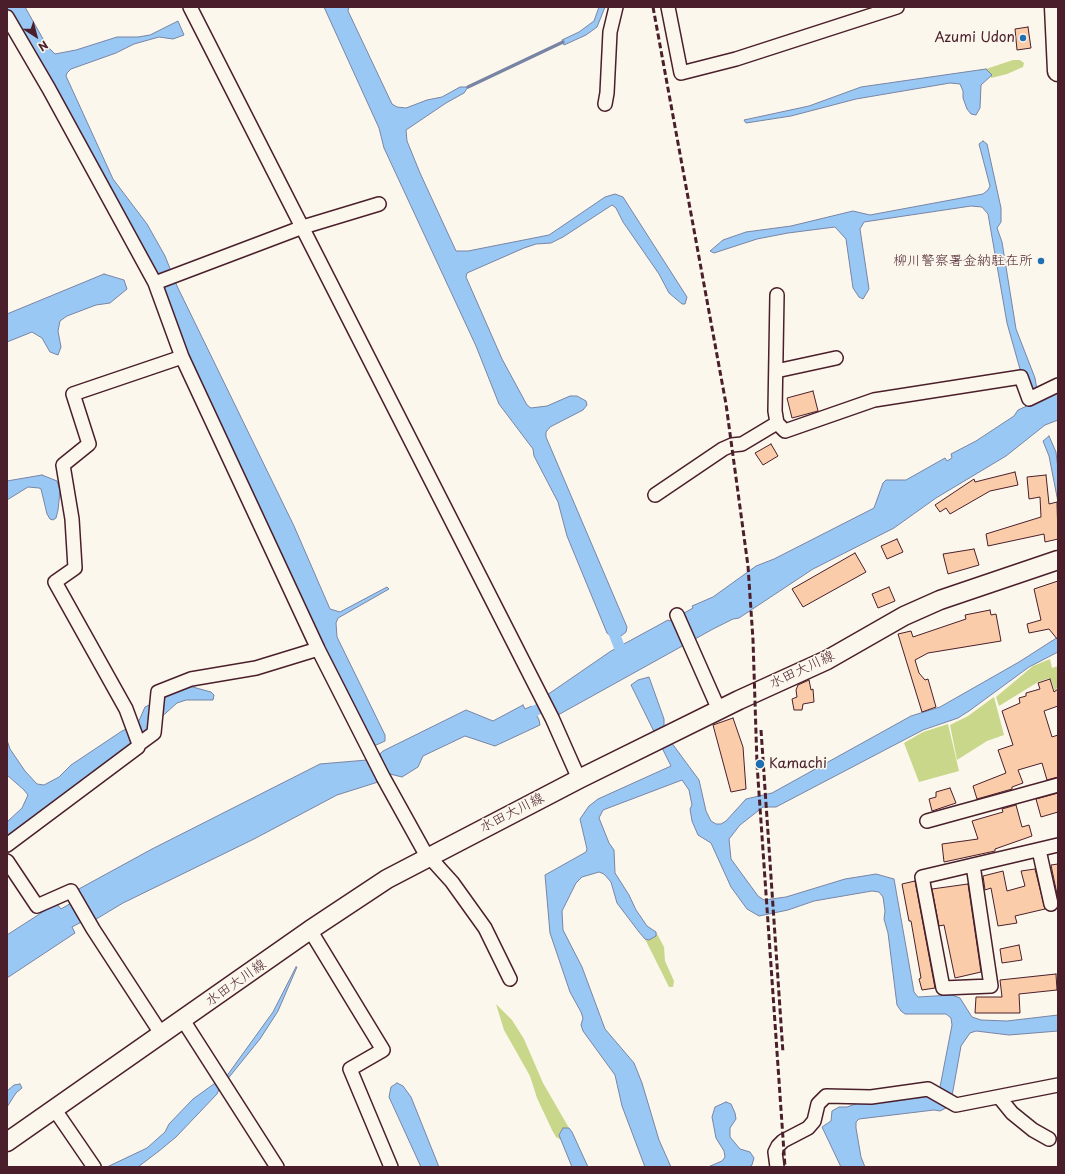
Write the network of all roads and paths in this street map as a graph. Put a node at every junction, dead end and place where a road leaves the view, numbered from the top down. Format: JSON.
{"nodes":[{"id":1,"x":190,"y":7,"type":"edge"},
{"id":2,"x":616,"y":7,"type":"edge"},
{"id":3,"x":668,"y":7,"type":"edge"},
{"id":4,"x":898,"y":7,"type":"edge"},
{"id":5,"x":1056,"y":7,"type":"edge"},
{"id":6,"x":7,"y":17,"type":"edge"},
{"id":7,"x":1058,"y":71,"type":"edge"},
{"id":8,"x":605,"y":104,"type":"dead end"},
{"id":9,"x":379,"y":204,"type":"dead end"},
{"id":10,"x":303,"y":227,"type":"junction"},
{"id":11,"x":155,"y":283,"type":"junction"},
{"id":12,"x":777,"y":295,"type":"dead end"},
{"id":13,"x":182,"y":357,"type":"junction"},
{"id":14,"x":836,"y":358,"type":"dead end"},
{"id":15,"x":776,"y":371,"type":"junction"},
{"id":16,"x":1058,"y":385,"type":"edge"},
{"id":17,"x":777,"y":423,"type":"junction"},
{"id":18,"x":655,"y":495,"type":"dead end"},
{"id":19,"x":1058,"y":560,"type":"edge"},
{"id":20,"x":677,"y":615,"type":"dead end"},
{"id":21,"x":318,"y":649,"type":"junction"},
{"id":22,"x":719,"y":710,"type":"junction"},
{"id":23,"x":139,"y":744,"type":"junction"},
{"id":24,"x":579,"y":779,"type":"junction"},
{"id":25,"x":1058,"y":785,"type":"edge"},
{"id":26,"x":927,"y":821,"type":"dead end"},
{"id":27,"x":7,"y":844,"type":"edge"},
{"id":28,"x":1058,"y":845,"type":"edge"},
{"id":29,"x":1039,"y":850,"type":"junction"},
{"id":30,"x":428,"y":857,"type":"junction"},
{"id":31,"x":7,"y":861,"type":"edge"},
{"id":32,"x":973,"y":865,"type":"junction"},
{"id":33,"x":1052,"y":904,"type":"dead end"},
{"id":34,"x":310,"y":930,"type":"junction"},
{"id":35,"x":510,"y":979,"type":"dead end"},
{"id":36,"x":183,"y":1020,"type":"junction"},
{"id":37,"x":162,"y":1035,"type":"junction"},
{"id":38,"x":1058,"y":1085,"type":"edge"},
{"id":39,"x":999,"y":1097,"type":"junction"},
{"id":40,"x":55,"y":1110,"type":"junction"},
{"id":41,"x":1049,"y":1139,"type":"dead end"},
{"id":42,"x":7,"y":1142,"type":"edge"},
{"id":43,"x":94,"y":1167,"type":"edge"},
{"id":44,"x":277,"y":1167,"type":"edge"},
{"id":45,"x":391,"y":1167,"type":"edge"},
{"id":46,"x":777,"y":1167,"type":"edge"}],
"edges":[{"from":1,"to":10,"type":"street"},
{"from":2,"to":8,"type":"street"},
{"from":3,"to":4,"type":"street"},
{"from":5,"to":7,"type":"main road"},
{"from":6,"to":11,"type":"street"},
{"from":9,"to":10,"type":"street"},
{"from":10,"to":11,"type":"street"},
{"from":10,"to":24,"type":"street"},
{"from":11,"to":13,"type":"street"},
{"from":12,"to":15,"type":"street"},
{"from":13,"to":21,"type":"street"},
{"from":13,"to":23,"type":"street"},
{"from":14,"to":15,"type":"street"},
{"from":15,"to":17,"type":"street"},
{"from":16,"to":17,"type":"street"},
{"from":17,"to":18,"type":"street"},
{"from":19,"to":22,"type":"main road","name":"水田大川線"},
{"from":20,"to":22,"type":"street"},
{"from":21,"to":23,"type":"street"},
{"from":21,"to":30,"type":"street"},
{"from":22,"to":24,"type":"main road","name":"水田大川線"},
{"from":23,"to":27,"type":"street"},
{"from":24,"to":30,"type":"main road","name":"水田大川線"},
{"from":25,"to":26,"type":"street"},
{"from":28,"to":29,"type":"street"},
{"from":29,"to":32,"type":"street"},
{"from":29,"to":33,"type":"street"},
{"from":30,"to":34,"type":"main road","name":"水田大川線"},
{"from":30,"to":35,"type":"street"},
{"from":31,"to":37,"type":"street"},
{"from":32,"to":32,"type":"street"},
{"from":34,"to":36,"type":"main road","name":"水田大川線"},
{"from":34,"to":45,"type":"street"},
{"from":36,"to":37,"type":"main road","name":"水田大川線"},
{"from":36,"to":44,"type":"street"},
{"from":37,"to":40,"type":"main road","name":"水田大川線"},
{"from":38,"to":39,"type":"street"},
{"from":39,"to":41,"type":"street"},
{"from":39,"to":46,"type":"street"},
{"from":40,"to":42,"type":"main road","name":"水田大川線"},
{"from":40,"to":43,"type":"street"}]}
